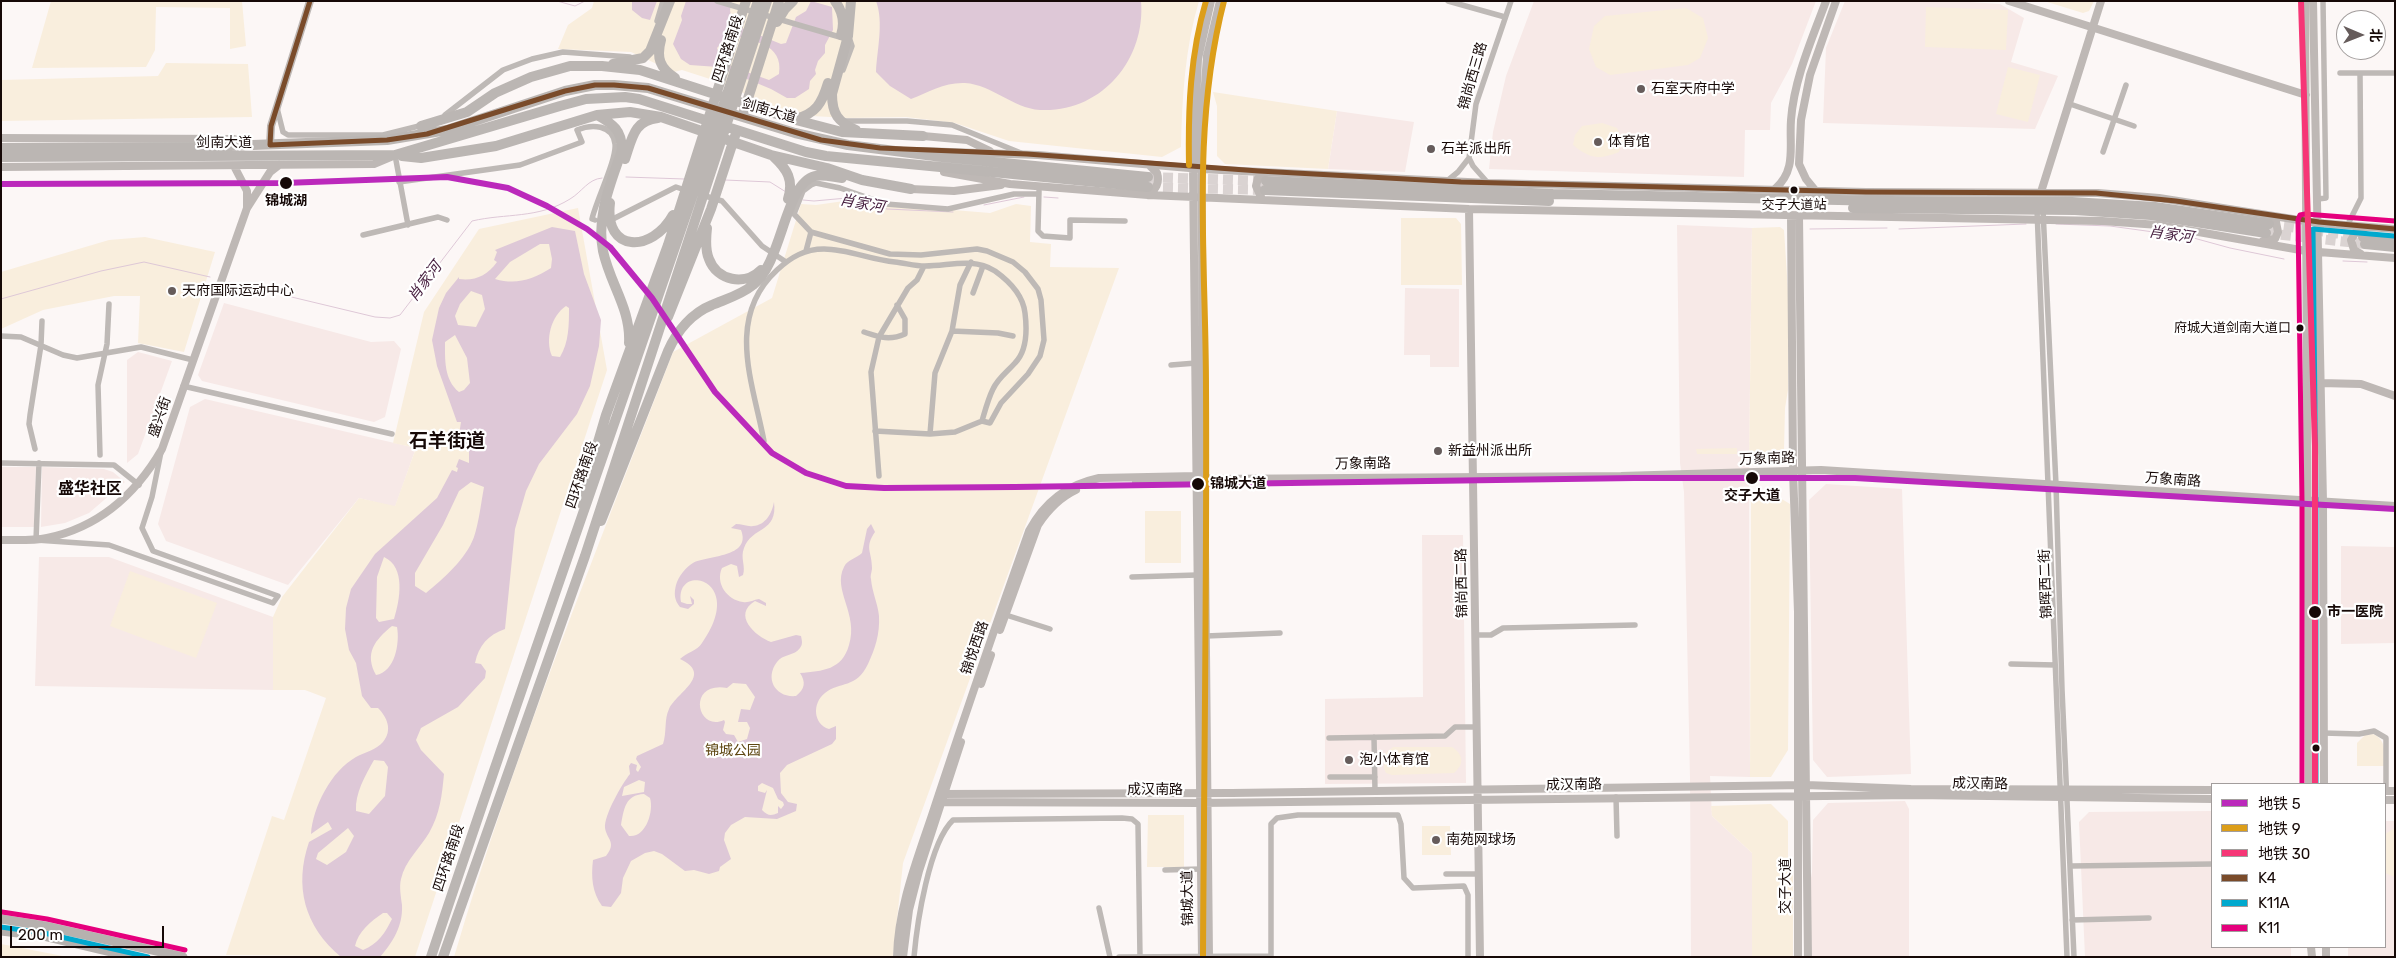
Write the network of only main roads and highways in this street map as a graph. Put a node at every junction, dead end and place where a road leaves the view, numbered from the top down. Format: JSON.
{"nodes":[{"id":1,"x":310,"y":1,"type":"edge"},
{"id":2,"x":670,"y":1,"type":"edge"},
{"id":3,"x":675,"y":1,"type":"edge"},
{"id":4,"x":746,"y":1,"type":"edge"},
{"id":5,"x":758,"y":1,"type":"edge"},
{"id":6,"x":767,"y":1,"type":"edge"},
{"id":7,"x":779,"y":1,"type":"edge"},
{"id":8,"x":793,"y":1,"type":"edge"},
{"id":9,"x":835,"y":1,"type":"edge"},
{"id":10,"x":851,"y":1,"type":"edge"},
{"id":11,"x":1211,"y":1,"type":"edge"},
{"id":12,"x":1220,"y":1,"type":"edge"},
{"id":13,"x":1826,"y":1,"type":"edge"},
{"id":14,"x":1836,"y":1,"type":"edge"},
{"id":15,"x":2009,"y":1,"type":"edge"},
{"id":16,"x":2101,"y":1,"type":"edge"},
{"id":17,"x":2305,"y":1,"type":"edge"},
{"id":18,"x":2312,"y":1,"type":"edge"},
{"id":19,"x":737,"y":4,"type":"edge"},
{"id":20,"x":2093,"y":29,"type":"junction"},
{"id":21,"x":769,"y":36,"type":"junction"},
{"id":22,"x":733,"y":38,"type":"junction"},
{"id":23,"x":841,"y":50,"type":"junction"},
{"id":24,"x":602,"y":66,"type":"junction"},
{"id":25,"x":683,"y":84,"type":"junction"},
{"id":26,"x":2306,"y":95,"type":"junction"},
{"id":27,"x":597,"y":115,"type":"junction"},
{"id":28,"x":661,"y":117,"type":"junction"},
{"id":29,"x":792,"y":119,"type":"junction"},
{"id":30,"x":421,"y":126,"type":"road end"},
{"id":31,"x":866,"y":134,"type":"junction"},
{"id":32,"x":923,"y":136,"type":"joint"},
{"id":33,"x":1,"y":138,"type":"edge"},
{"id":34,"x":249,"y":145,"type":"junction"},
{"id":35,"x":270,"y":145,"type":"junction"},
{"id":36,"x":1,"y":148,"type":"edge"},
{"id":37,"x":911,"y":151,"type":"junction"},
{"id":38,"x":994,"y":153,"type":"junction"},
{"id":39,"x":771,"y":155,"type":"junction"},
{"id":40,"x":395,"y":156,"type":"junction"},
{"id":41,"x":1,"y":158,"type":"edge"},
{"id":42,"x":1149,"y":164,"type":"junction"},
{"id":43,"x":908,"y":165,"type":"junction"},
{"id":44,"x":234,"y":166,"type":"junction"},
{"id":45,"x":279,"y":166,"type":"junction"},
{"id":46,"x":1,"y":167,"type":"edge"},
{"id":47,"x":1197,"y":169,"type":"junction"},
{"id":48,"x":862,"y":180,"type":"junction"},
{"id":49,"x":1010,"y":184,"type":"junction"},
{"id":50,"x":1535,"y":184,"type":"junction"},
{"id":51,"x":1148,"y":186,"type":"junction"},
{"id":52,"x":1264,"y":186,"type":"junction"},
{"id":53,"x":911,"y":189,"type":"joint"},
{"id":54,"x":1775,"y":189,"type":"junction"},
{"id":55,"x":1816,"y":190,"type":"junction"},
{"id":56,"x":1866,"y":192,"type":"junction"},
{"id":57,"x":2041,"y":192,"type":"junction"},
{"id":58,"x":2098,"y":193,"type":"junction"},
{"id":59,"x":1553,"y":194,"type":"junction"},
{"id":60,"x":796,"y":196,"type":"junction"},
{"id":61,"x":1197,"y":197,"type":"junction"},
{"id":62,"x":692,"y":198,"type":"junction"},
{"id":63,"x":1450,"y":199,"type":"junction"},
{"id":64,"x":1886,"y":201,"type":"junction"},
{"id":65,"x":2074,"y":206,"type":"junction"},
{"id":66,"x":246,"y":208,"type":"junction"},
{"id":67,"x":1435,"y":208,"type":"junction"},
{"id":68,"x":711,"y":209,"type":"junction"},
{"id":69,"x":1912,"y":209,"type":"junction"},
{"id":70,"x":1469,"y":210,"type":"junction"},
{"id":71,"x":2260,"y":214,"type":"junction"},
{"id":72,"x":2040,"y":215,"type":"junction"},
{"id":73,"x":1791,"y":216,"type":"junction"},
{"id":74,"x":1799,"y":216,"type":"junction"},
{"id":75,"x":1893,"y":218,"type":"junction"},
{"id":76,"x":2102,"y":221,"type":"junction"},
{"id":77,"x":2305,"y":221,"type":"junction"},
{"id":78,"x":2318,"y":223,"type":"junction"},
{"id":79,"x":2267,"y":228,"type":"tunnel mouth"},
{"id":80,"x":2395,"y":229,"type":"edge"},
{"id":81,"x":2365,"y":236,"type":"junction"},
{"id":82,"x":2395,"y":239,"type":"edge"},
{"id":83,"x":2256,"y":241,"type":"junction"},
{"id":84,"x":2395,"y":247,"type":"edge"},
{"id":85,"x":2306,"y":251,"type":"junction"},
{"id":86,"x":2319,"y":252,"type":"junction"},
{"id":87,"x":2366,"y":256,"type":"junction"},
{"id":88,"x":2395,"y":258,"type":"edge"},
{"id":89,"x":769,"y":261,"type":"junction"},
{"id":90,"x":628,"y":356,"type":"junction"},
{"id":91,"x":2321,"y":383,"type":"junction"},
{"id":92,"x":639,"y":388,"type":"junction"},
{"id":93,"x":2395,"y":396,"type":"edge"},
{"id":94,"x":1803,"y":470,"type":"junction"},
{"id":95,"x":1793,"y":471,"type":"junction"},
{"id":96,"x":1472,"y":476,"type":"junction"},
{"id":97,"x":1203,"y":479,"type":"junction"},
{"id":98,"x":2309,"y":501,"type":"junction"},
{"id":99,"x":2324,"y":502,"type":"junction"},
{"id":100,"x":2395,"y":506,"type":"edge"},
{"id":101,"x":1,"y":540,"type":"edge"},
{"id":102,"x":585,"y":556,"type":"junction"},
{"id":103,"x":542,"y":628,"type":"junction"},
{"id":104,"x":2309,"y":783,"type":"edge"},
{"id":105,"x":2324,"y":783,"type":"edge"},
{"id":106,"x":1802,"y":786,"type":"junction"},
{"id":107,"x":1477,"y":790,"type":"junction"},
{"id":108,"x":2211,"y":790,"type":"edge"},
{"id":109,"x":1203,"y":793,"type":"junction"},
{"id":110,"x":1803,"y":797,"type":"junction"},
{"id":111,"x":941,"y":798,"type":"junction"},
{"id":112,"x":2211,"y":799,"type":"edge"},
{"id":113,"x":1477,"y":800,"type":"junction"},
{"id":114,"x":1204,"y":803,"type":"junction"},
{"id":115,"x":1,"y":919,"type":"edge"},
{"id":116,"x":1,"y":931,"type":"edge"},
{"id":117,"x":1209,"y":956,"type":"edge"},
{"id":118,"x":132,"y":957,"type":"edge"},
{"id":119,"x":183,"y":957,"type":"edge"},
{"id":120,"x":431,"y":957,"type":"edge"},
{"id":121,"x":443,"y":957,"type":"edge"},
{"id":122,"x":897,"y":957,"type":"edge"},
{"id":123,"x":903,"y":957,"type":"edge"},
{"id":124,"x":1202,"y":957,"type":"edge"},
{"id":125,"x":1480,"y":957,"type":"edge"},
{"id":126,"x":1798,"y":957,"type":"edge"},
{"id":127,"x":1808,"y":957,"type":"edge"}],
"edges":[{"from":1,"to":35,"type":"main road"},
{"from":2,"to":24,"type":"highway"},
{"from":3,"to":25,"type":"highway"},
{"from":4,"to":22,"type":"highway"},
{"from":5,"to":62,"type":"highway","name":"四环路南段"},
{"from":6,"to":62,"type":"highway","name":"四环路南段"},
{"from":7,"to":21,"type":"highway"},
{"from":8,"to":21,"type":"highway"},
{"from":9,"to":23,"type":"highway"},
{"from":10,"to":23,"type":"highway"},
{"from":11,"to":47,"type":"main road","name":"锦城大道"},
{"from":12,"to":47,"type":"main road","name":"锦城大道"},
{"from":13,"to":54,"type":"main road"},
{"from":14,"to":55,"type":"main road"},
{"from":15,"to":20,"type":"main road"},
{"from":16,"to":20,"type":"main road"},
{"from":17,"to":26,"type":"main road"},
{"from":18,"to":78,"type":"main road"},
{"from":19,"to":22,"type":"highway"},
{"from":20,"to":26,"type":"main road"},
{"from":20,"to":57,"type":"main road"},
{"from":21,"to":68,"type":"highway"},
{"from":22,"to":62,"type":"highway"},
{"from":23,"to":29,"type":"highway"},
{"from":23,"to":31,"type":"highway"},
{"from":24,"to":25,"type":"highway"},
{"from":24,"to":30,"type":"highway"},
{"from":25,"to":29,"type":"highway"},
{"from":26,"to":77,"type":"main road"},
{"from":27,"to":28,"type":"highway"},
{"from":27,"to":40,"type":"highway"},
{"from":27,"to":90,"type":"highway"},
{"from":28,"to":39,"type":"highway"},
{"from":28,"to":62,"type":"highway"},
{"from":29,"to":31,"type":"highway"},
{"from":31,"to":32,"type":"highway"},
{"from":32,"to":38,"type":"main road"},
{"from":33,"to":34,"type":"main road"},
{"from":34,"to":35,"type":"highway","name":"剑南大道"},
{"from":34,"to":36,"type":"highway","name":"剑南大道"},
{"from":35,"to":37,"type":"highway","name":"剑南大道"},
{"from":37,"to":38,"type":"main road"},
{"from":37,"to":51,"type":"highway","name":"剑南大道"},
{"from":38,"to":42,"type":"main road"},
{"from":39,"to":48,"type":"highway"},
{"from":39,"to":60,"type":"highway"},
{"from":40,"to":41,"type":"highway","name":"剑南大道"},
{"from":40,"to":43,"type":"highway","name":"剑南大道"},
{"from":40,"to":45,"type":"main road"},
{"from":42,"to":47,"type":"main road"},
{"from":42,"to":51,"type":"main road"},
{"from":43,"to":49,"type":"main road"},
{"from":43,"to":51,"type":"highway","name":"剑南大道"},
{"from":44,"to":45,"type":"main road"},
{"from":44,"to":46,"type":"main road"},
{"from":44,"to":66,"type":"main road"},
{"from":45,"to":66,"type":"main road"},
{"from":47,"to":52,"type":"main road"},
{"from":47,"to":61,"type":"main road","name":"锦城大道"},
{"from":48,"to":53,"type":"highway"},
{"from":48,"to":60,"type":"highway"},
{"from":49,"to":51,"type":"main road"},
{"from":49,"to":53,"type":"main road"},
{"from":50,"to":52,"type":"main road"},
{"from":50,"to":54,"type":"main road"},
{"from":50,"to":59,"type":"main road"},
{"from":51,"to":61,"type":"main road"},
{"from":52,"to":59,"type":"highway"},
{"from":52,"to":61,"type":"main road"},
{"from":52,"to":63,"type":"highway"},
{"from":52,"to":67,"type":"main road"},
{"from":54,"to":55,"type":"main road"},
{"from":55,"to":56,"type":"main road"},
{"from":56,"to":57,"type":"main road"},
{"from":56,"to":64,"type":"main road"},
{"from":57,"to":58,"type":"main road"},
{"from":58,"to":65,"type":"main road"},
{"from":58,"to":71,"type":"main road"},
{"from":59,"to":64,"type":"highway"},
{"from":60,"to":89,"type":"highway"},
{"from":61,"to":97,"type":"main road","name":"锦城大道"},
{"from":61,"to":97,"type":"main road","name":"锦城大道"},
{"from":62,"to":90,"type":"highway"},
{"from":62,"to":92,"type":"highway","name":"四环路南段"},
{"from":62,"to":103,"type":"highway","name":"四环路南段"},
{"from":63,"to":67,"type":"main road"},
{"from":63,"to":69,"type":"highway"},
{"from":64,"to":65,"type":"highway"},
{"from":65,"to":72,"type":"highway"},
{"from":65,"to":76,"type":"main road"},
{"from":65,"to":79,"type":"highway"},
{"from":66,"to":101,"type":"main road","name":"盛兴街"},
{"from":67,"to":70,"type":"main road"},
{"from":68,"to":89,"type":"highway"},
{"from":68,"to":92,"type":"highway"},
{"from":69,"to":72,"type":"highway"},
{"from":69,"to":75,"type":"main road"},
{"from":70,"to":73,"type":"main road"},
{"from":70,"to":96,"type":"main road","name":"锦尚西二路"},
{"from":71,"to":77,"type":"main road"},
{"from":71,"to":83,"type":"main road"},
{"from":72,"to":75,"type":"main road"},
{"from":72,"to":76,"type":"main road"},
{"from":73,"to":74,"type":"main road"},
{"from":73,"to":95,"type":"main road","name":"交子大道"},
{"from":74,"to":75,"type":"main road"},
{"from":74,"to":94,"type":"main road","name":"交子大道"},
{"from":76,"to":83,"type":"main road"},
{"from":77,"to":78,"type":"main road"},
{"from":77,"to":85,"type":"main road"},
{"from":78,"to":81,"type":"main road"},
{"from":78,"to":86,"type":"main road"},
{"from":80,"to":81,"type":"main road"},
{"from":81,"to":82,"type":"highway"},
{"from":81,"to":84,"type":"highway"},
{"from":81,"to":87,"type":"main road"},
{"from":83,"to":85,"type":"main road"},
{"from":85,"to":86,"type":"main road"},
{"from":85,"to":98,"type":"main road"},
{"from":86,"to":87,"type":"main road"},
{"from":86,"to":91,"type":"main road"},
{"from":87,"to":88,"type":"main road"},
{"from":89,"to":102,"type":"highway"},
{"from":90,"to":103,"type":"highway"},
{"from":91,"to":93,"type":"main road"},
{"from":91,"to":99,"type":"main road"},
{"from":92,"to":102,"type":"highway","name":"四环路南段"},
{"from":94,"to":95,"type":"main road","name":"万象南路"},
{"from":94,"to":98,"type":"main road","name":"万象南路"},
{"from":94,"to":106,"type":"main road","name":"交子大道"},
{"from":95,"to":96,"type":"main road","name":"万象南路"},
{"from":95,"to":106,"type":"main road","name":"交子大道"},
{"from":96,"to":97,"type":"main road","name":"万象南路"},
{"from":96,"to":107,"type":"main road","name":"锦尚西二路"},
{"from":97,"to":109,"type":"main road","name":"锦城大道"},
{"from":97,"to":109,"type":"main road","name":"锦城大道"},
{"from":97,"to":111,"type":"main road","name":"锦悦西路"},
{"from":97,"to":111,"type":"main road","name":"锦悦西路"},
{"from":98,"to":99,"type":"main road","name":"万象南路"},
{"from":98,"to":104,"type":"main road"},
{"from":99,"to":100,"type":"main road","name":"万象南路"},
{"from":99,"to":105,"type":"main road"},
{"from":102,"to":121,"type":"highway","name":"四环路南段"},
{"from":103,"to":120,"type":"highway","name":"四环路南段"},
{"from":106,"to":107,"type":"main road","name":"成汉南路"},
{"from":106,"to":108,"type":"main road","name":"成汉南路"},
{"from":106,"to":110,"type":"main road","name":"交子大道"},
{"from":107,"to":109,"type":"main road","name":"成汉南路"},
{"from":107,"to":113,"type":"main road","name":"锦尚西二路"},
{"from":109,"to":111,"type":"main road","name":"成汉南路"},
{"from":109,"to":114,"type":"main road","name":"锦城大道"},
{"from":110,"to":112,"type":"main road","name":"成汉南路"},
{"from":110,"to":113,"type":"main road","name":"成汉南路"},
{"from":110,"to":126,"type":"main road","name":"交子大道"},
{"from":110,"to":127,"type":"main road","name":"交子大道"},
{"from":111,"to":114,"type":"main road","name":"成汉南路"},
{"from":111,"to":122,"type":"main road","name":"锦悦西路"},
{"from":111,"to":123,"type":"main road","name":"锦悦西路"},
{"from":113,"to":114,"type":"main road","name":"成汉南路"},
{"from":113,"to":125,"type":"main road","name":"锦尚西二路"},
{"from":114,"to":117,"type":"main road","name":"锦城大道"},
{"from":114,"to":124,"type":"main road","name":"锦城大道"},
{"from":115,"to":119,"type":"main road"},
{"from":116,"to":118,"type":"main road"}]}
